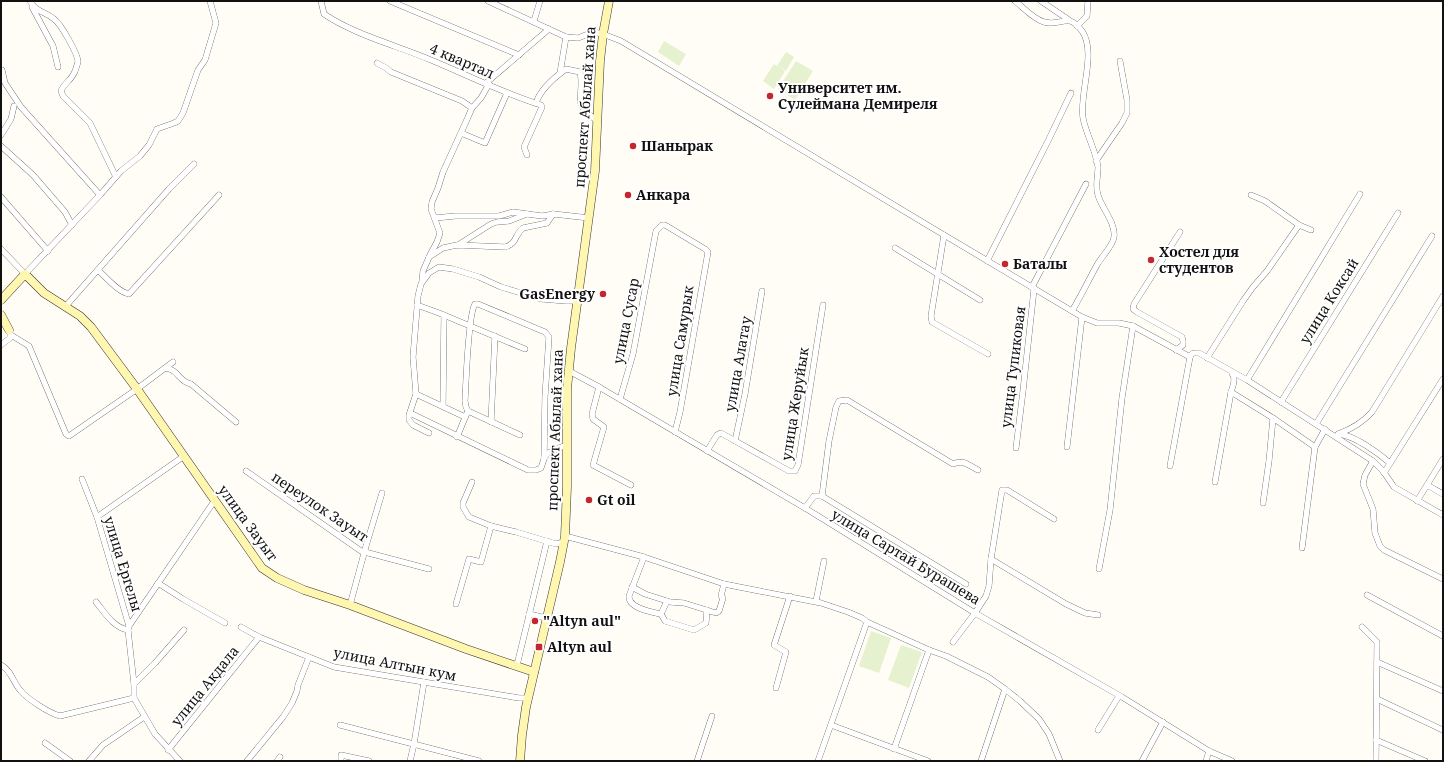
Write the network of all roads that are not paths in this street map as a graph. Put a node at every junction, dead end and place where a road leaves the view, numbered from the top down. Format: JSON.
{"nodes":[{"id":1,"x":210,"y":1,"type":"edge"},
{"id":2,"x":321,"y":1,"type":"edge"},
{"id":3,"x":390,"y":1,"type":"edge"},
{"id":4,"x":488,"y":1,"type":"edge"},
{"id":5,"x":540,"y":1,"type":"edge"},
{"id":6,"x":608,"y":1,"type":"edge"},
{"id":7,"x":1015,"y":1,"type":"edge"},
{"id":8,"x":1041,"y":1,"type":"edge"},
{"id":9,"x":1088,"y":1,"type":"edge"},
{"id":10,"x":30,"y":2,"type":"edge"},
{"id":11,"x":1069,"y":20,"type":"junction"},
{"id":12,"x":534,"y":21,"type":"junction"},
{"id":13,"x":1078,"y":26,"type":"junction"},
{"id":14,"x":549,"y":29,"type":"junction"},
{"id":15,"x":603,"y":34,"type":"junction"},
{"id":16,"x":566,"y":37,"type":"junction"},
{"id":17,"x":519,"y":54,"type":"junction"},
{"id":18,"x":1120,"y":61,"type":"dead end"},
{"id":19,"x":377,"y":63,"type":"dead end"},
{"id":20,"x":564,"y":66,"type":"junction"},
{"id":21,"x":58,"y":67,"type":"dead end"},
{"id":22,"x":2,"y":70,"type":"edge"},
{"id":23,"x":488,"y":84,"type":"junction"},
{"id":24,"x":1071,"y":92,"type":"dead end"},
{"id":25,"x":507,"y":93,"type":"junction"},
{"id":26,"x":536,"y":103,"type":"junction"},
{"id":27,"x":14,"y":106,"type":"dead end"},
{"id":28,"x":472,"y":108,"type":"junction"},
{"id":29,"x":597,"y":121,"type":"junction"},
{"id":30,"x":461,"y":133,"type":"junction"},
{"id":31,"x":1,"y":135,"type":"edge"},
{"id":32,"x":1,"y":146,"type":"edge"},
{"id":33,"x":527,"y":155,"type":"dead end"},
{"id":34,"x":1096,"y":161,"type":"junction"},
{"id":35,"x":194,"y":164,"type":"dead end"},
{"id":36,"x":116,"y":177,"type":"junction"},
{"id":37,"x":1086,"y":184,"type":"dead end"},
{"id":38,"x":1360,"y":194,"type":"dead end"},
{"id":39,"x":100,"y":195,"type":"junction"},
{"id":40,"x":219,"y":195,"type":"dead end"},
{"id":41,"x":1250,"y":195,"type":"dead end"},
{"id":42,"x":1,"y":197,"type":"edge"},
{"id":43,"x":1398,"y":213,"type":"dead end"},
{"id":44,"x":527,"y":214,"type":"junction"},
{"id":45,"x":553,"y":214,"type":"junction"},
{"id":46,"x":479,"y":216,"type":"junction"},
{"id":47,"x":435,"y":218,"type":"junction"},
{"id":48,"x":588,"y":218,"type":"junction"},
{"id":49,"x":497,"y":222,"type":"junction"},
{"id":50,"x":72,"y":225,"type":"junction"},
{"id":51,"x":1300,"y":225,"type":"junction"},
{"id":52,"x":1311,"y":230,"type":"dead end"},
{"id":53,"x":1180,"y":232,"type":"dead end"},
{"id":54,"x":944,"y":235,"type":"junction"},
{"id":55,"x":1432,"y":236,"type":"dead end"},
{"id":56,"x":457,"y":245,"type":"junction"},
{"id":57,"x":895,"y":248,"type":"dead end"},
{"id":58,"x":1,"y":249,"type":"edge"},
{"id":59,"x":48,"y":251,"type":"junction"},
{"id":60,"x":707,"y":254,"type":"joint"},
{"id":61,"x":429,"y":257,"type":"junction"},
{"id":62,"x":987,"y":261,"type":"junction"},
{"id":63,"x":98,"y":270,"type":"junction"},
{"id":64,"x":25,"y":274,"type":"junction"},
{"id":65,"x":937,"y":274,"type":"junction"},
{"id":66,"x":421,"y":284,"type":"junction"},
{"id":67,"x":1033,"y":288,"type":"junction"},
{"id":68,"x":762,"y":291,"type":"dead end"},
{"id":69,"x":1443,"y":296,"type":"edge"},
{"id":70,"x":1,"y":300,"type":"edge"},
{"id":71,"x":980,"y":300,"type":"dead end"},
{"id":72,"x":577,"y":301,"type":"junction"},
{"id":73,"x":417,"y":305,"type":"junction"},
{"id":74,"x":823,"y":305,"type":"dead end"},
{"id":75,"x":65,"y":307,"type":"junction"},
{"id":76,"x":1072,"y":311,"type":"junction"},
{"id":77,"x":1,"y":315,"type":"edge"},
{"id":78,"x":444,"y":315,"type":"junction"},
{"id":79,"x":1082,"y":317,"type":"junction"},
{"id":80,"x":470,"y":326,"type":"junction"},
{"id":81,"x":1133,"y":326,"type":"junction"},
{"id":82,"x":10,"y":332,"type":"junction"},
{"id":83,"x":495,"y":336,"type":"junction"},
{"id":84,"x":1,"y":345,"type":"edge"},
{"id":85,"x":525,"y":349,"type":"dead end"},
{"id":86,"x":1176,"y":350,"type":"junction"},
{"id":87,"x":988,"y":354,"type":"dead end"},
{"id":88,"x":1190,"y":357,"type":"junction"},
{"id":89,"x":1207,"y":358,"type":"junction"},
{"id":90,"x":172,"y":362,"type":"dead end"},
{"id":91,"x":165,"y":368,"type":"junction"},
{"id":92,"x":569,"y":371,"type":"junction"},
{"id":93,"x":1232,"y":373,"type":"junction"},
{"id":94,"x":1443,"y":379,"type":"edge"},
{"id":95,"x":1247,"y":380,"type":"junction"},
{"id":96,"x":599,"y":387,"type":"junction"},
{"id":97,"x":137,"y":389,"type":"junction"},
{"id":98,"x":1231,"y":392,"type":"junction"},
{"id":99,"x":416,"y":394,"type":"junction"},
{"id":100,"x":620,"y":399,"type":"junction"},
{"id":101,"x":1280,"y":402,"type":"junction"},
{"id":102,"x":443,"y":406,"type":"junction"},
{"id":103,"x":410,"y":413,"type":"junction"},
{"id":104,"x":467,"y":414,"type":"junction"},
{"id":105,"x":1274,"y":418,"type":"junction"},
{"id":106,"x":236,"y":422,"type":"dead end"},
{"id":107,"x":491,"y":422,"type":"junction"},
{"id":108,"x":1316,"y":424,"type":"junction"},
{"id":109,"x":1325,"y":429,"type":"junction"},
{"id":110,"x":675,"y":432,"type":"junction"},
{"id":111,"x":429,"y":433,"type":"dead end"},
{"id":112,"x":1336,"y":434,"type":"junction"},
{"id":113,"x":520,"y":435,"type":"dead end"},
{"id":114,"x":457,"y":437,"type":"junction"},
{"id":115,"x":735,"y":441,"type":"junction"},
{"id":116,"x":566,"y":445,"type":"junction"},
{"id":117,"x":1067,"y":447,"type":"dead end"},
{"id":118,"x":1315,"y":447,"type":"junction"},
{"id":119,"x":1016,"y":448,"type":"dead end"},
{"id":120,"x":707,"y":452,"type":"junction"},
{"id":121,"x":184,"y":456,"type":"junction"},
{"id":122,"x":544,"y":459,"type":"junction"},
{"id":123,"x":1443,"y":459,"type":"edge"},
{"id":124,"x":1373,"y":461,"type":"junction"},
{"id":125,"x":1390,"y":464,"type":"junction"},
{"id":126,"x":1170,"y":466,"type":"dead end"},
{"id":127,"x":246,"y":470,"type":"dead end"},
{"id":128,"x":978,"y":470,"type":"dead end"},
{"id":129,"x":1384,"y":473,"type":"junction"},
{"id":130,"x":82,"y":479,"type":"dead end"},
{"id":131,"x":472,"y":482,"type":"dead end"},
{"id":132,"x":1215,"y":482,"type":"dead end"},
{"id":133,"x":1427,"y":485,"type":"junction"},
{"id":134,"x":631,"y":486,"type":"dead end"},
{"id":135,"x":382,"y":493,"type":"dead end"},
{"id":136,"x":1443,"y":494,"type":"edge"},
{"id":137,"x":822,"y":496,"type":"junction"},
{"id":138,"x":215,"y":500,"type":"junction"},
{"id":139,"x":1417,"y":501,"type":"junction"},
{"id":140,"x":1263,"y":503,"type":"dead end"},
{"id":141,"x":804,"y":508,"type":"junction"},
{"id":142,"x":1443,"y":515,"type":"edge"},
{"id":143,"x":97,"y":517,"type":"junction"},
{"id":144,"x":1054,"y":519,"type":"dead end"},
{"id":145,"x":491,"y":526,"type":"junction"},
{"id":146,"x":564,"y":539,"type":"junction"},
{"id":147,"x":548,"y":541,"type":"junction"},
{"id":148,"x":1302,"y":548,"type":"dead end"},
{"id":149,"x":364,"y":552,"type":"junction"},
{"id":150,"x":644,"y":557,"type":"junction"},
{"id":151,"x":991,"y":559,"type":"junction"},
{"id":152,"x":824,"y":561,"type":"dead end"},
{"id":153,"x":429,"y":569,"type":"dead end"},
{"id":154,"x":1099,"y":569,"type":"dead end"},
{"id":155,"x":1443,"y":579,"type":"edge"},
{"id":156,"x":158,"y":584,"type":"junction"},
{"id":157,"x":724,"y":584,"type":"junction"},
{"id":158,"x":966,"y":584,"type":"dead end"},
{"id":159,"x":632,"y":587,"type":"junction"},
{"id":160,"x":1367,"y":595,"type":"dead end"},
{"id":161,"x":790,"y":596,"type":"junction"},
{"id":162,"x":667,"y":601,"type":"junction"},
{"id":163,"x":816,"y":601,"type":"junction"},
{"id":164,"x":96,"y":602,"type":"dead end"},
{"id":165,"x":456,"y":604,"type":"dead end"},
{"id":166,"x":350,"y":605,"type":"junction"},
{"id":167,"x":707,"y":610,"type":"junction"},
{"id":168,"x":975,"y":613,"type":"junction"},
{"id":169,"x":529,"y":614,"type":"junction"},
{"id":170,"x":661,"y":614,"type":"junction"},
{"id":171,"x":1098,"y":615,"type":"dead end"},
{"id":172,"x":546,"y":618,"type":"junction"},
{"id":173,"x":867,"y":622,"type":"junction"},
{"id":174,"x":225,"y":623,"type":"dead end"},
{"id":175,"x":241,"y":627,"type":"dead end"},
{"id":176,"x":1362,"y":627,"type":"dead end"},
{"id":177,"x":128,"y":628,"type":"junction"},
{"id":178,"x":184,"y":630,"type":"dead end"},
{"id":179,"x":1443,"y":636,"type":"edge"},
{"id":180,"x":259,"y":637,"type":"junction"},
{"id":181,"x":953,"y":642,"type":"dead end"},
{"id":182,"x":929,"y":650,"type":"junction"},
{"id":183,"x":309,"y":657,"type":"junction"},
{"id":184,"x":1377,"y":662,"type":"junction"},
{"id":185,"x":1,"y":665,"type":"edge"},
{"id":186,"x":517,"y":665,"type":"junction"},
{"id":187,"x":534,"y":672,"type":"junction"},
{"id":188,"x":424,"y":682,"type":"junction"},
{"id":189,"x":134,"y":684,"type":"junction"},
{"id":190,"x":776,"y":688,"type":"dead end"},
{"id":191,"x":1005,"y":689,"type":"junction"},
{"id":192,"x":1443,"y":690,"type":"edge"},
{"id":193,"x":1119,"y":696,"type":"junction"},
{"id":194,"x":134,"y":698,"type":"junction"},
{"id":195,"x":528,"y":698,"type":"junction"},
{"id":196,"x":1377,"y":699,"type":"junction"},
{"id":197,"x":712,"y":716,"type":"dead end"},
{"id":198,"x":144,"y":717,"type":"junction"},
{"id":199,"x":1162,"y":722,"type":"junction"},
{"id":200,"x":340,"y":725,"type":"dead end"},
{"id":201,"x":831,"y":725,"type":"junction"},
{"id":202,"x":1098,"y":730,"type":"dead end"},
{"id":203,"x":1443,"y":730,"type":"edge"},
{"id":204,"x":1376,"y":740,"type":"junction"},
{"id":205,"x":45,"y":743,"type":"dead end"},
{"id":206,"x":414,"y":744,"type":"junction"},
{"id":207,"x":894,"y":749,"type":"junction"},
{"id":208,"x":168,"y":750,"type":"junction"},
{"id":209,"x":1209,"y":751,"type":"junction"},
{"id":210,"x":341,"y":758,"type":"edge"},
{"id":211,"x":70,"y":761,"type":"edge"},
{"id":212,"x":89,"y":761,"type":"edge"},
{"id":213,"x":180,"y":761,"type":"edge"},
{"id":214,"x":247,"y":761,"type":"edge"},
{"id":215,"x":369,"y":761,"type":"edge"},
{"id":216,"x":410,"y":761,"type":"edge"},
{"id":217,"x":479,"y":761,"type":"edge"},
{"id":218,"x":520,"y":761,"type":"edge"},
{"id":219,"x":697,"y":761,"type":"edge"},
{"id":220,"x":818,"y":761,"type":"edge"},
{"id":221,"x":928,"y":761,"type":"edge"},
{"id":222,"x":981,"y":761,"type":"edge"},
{"id":223,"x":1060,"y":761,"type":"edge"},
{"id":224,"x":1142,"y":761,"type":"edge"},
{"id":225,"x":1206,"y":761,"type":"edge"},
{"id":226,"x":1232,"y":761,"type":"edge"},
{"id":227,"x":1376,"y":761,"type":"edge"},
{"id":228,"x":1425,"y":761,"type":"edge"}],
"edges":[{"from":1,"to":36,"type":"street"},
{"from":2,"to":23,"type":"street","name":"4 квартал"},
{"from":3,"to":17,"type":"street"},
{"from":4,"to":12,"type":"street"},
{"from":5,"to":12,"type":"street"},
{"from":6,"to":15,"type":"main road","name":"проспект Абылай хана"},
{"from":7,"to":11,"type":"street"},
{"from":8,"to":11,"type":"street"},
{"from":9,"to":13,"type":"street"},
{"from":10,"to":21,"type":"street"},
{"from":10,"to":36,"type":"street"},
{"from":11,"to":13,"type":"street"},
{"from":12,"to":14,"type":"street"},
{"from":13,"to":34,"type":"street"},
{"from":14,"to":16,"type":"street"},
{"from":14,"to":17,"type":"street"},
{"from":15,"to":16,"type":"street"},
{"from":15,"to":29,"type":"main road","name":"проспект Абылай хана"},
{"from":15,"to":54,"type":"street"},
{"from":16,"to":20,"type":"street"},
{"from":17,"to":23,"type":"street"},
{"from":18,"to":34,"type":"street"},
{"from":19,"to":28,"type":"street"},
{"from":20,"to":26,"type":"street"},
{"from":20,"to":29,"type":"street"},
{"from":22,"to":39,"type":"street"},
{"from":23,"to":25,"type":"street","name":"4 квартал"},
{"from":23,"to":28,"type":"street"},
{"from":24,"to":62,"type":"street"},
{"from":25,"to":26,"type":"street","name":"4 квартал"},
{"from":25,"to":30,"type":"street"},
{"from":26,"to":33,"type":"street"},
{"from":27,"to":31,"type":"street"},
{"from":28,"to":30,"type":"street"},
{"from":29,"to":48,"type":"main road","name":"проспект Абылай хана"},
{"from":30,"to":47,"type":"street"},
{"from":32,"to":50,"type":"street"},
{"from":34,"to":76,"type":"street"},
{"from":35,"to":63,"type":"street"},
{"from":36,"to":39,"type":"street"},
{"from":37,"to":67,"type":"street"},
{"from":38,"to":95,"type":"street"},
{"from":39,"to":50,"type":"street"},
{"from":40,"to":63,"type":"street"},
{"from":41,"to":51,"type":"street"},
{"from":42,"to":59,"type":"street"},
{"from":43,"to":101,"type":"street","name":"улица Коксай"},
{"from":44,"to":45,"type":"street"},
{"from":44,"to":46,"type":"street"},
{"from":44,"to":49,"type":"street"},
{"from":45,"to":48,"type":"street"},
{"from":45,"to":56,"type":"street"},
{"from":46,"to":47,"type":"street"},
{"from":46,"to":49,"type":"street"},
{"from":47,"to":61,"type":"street"},
{"from":48,"to":72,"type":"main road","name":"проспект Абылай хана"},
{"from":49,"to":56,"type":"street"},
{"from":50,"to":59,"type":"street"},
{"from":51,"to":52,"type":"street"},
{"from":51,"to":89,"type":"street"},
{"from":53,"to":86,"type":"street"},
{"from":54,"to":62,"type":"street"},
{"from":54,"to":65,"type":"street"},
{"from":55,"to":108,"type":"street"},
{"from":56,"to":61,"type":"street"},
{"from":57,"to":65,"type":"street"},
{"from":58,"to":64,"type":"street"},
{"from":59,"to":64,"type":"street"},
{"from":60,"to":100,"type":"street","name":"улица Сусар"},
{"from":60,"to":110,"type":"street","name":"улица Самурык"},
{"from":61,"to":66,"type":"street"},
{"from":62,"to":67,"type":"street"},
{"from":63,"to":75,"type":"street"},
{"from":64,"to":70,"type":"main road"},
{"from":64,"to":75,"type":"main road","name":"улица Зауыт"},
{"from":65,"to":71,"type":"street"},
{"from":65,"to":87,"type":"street"},
{"from":66,"to":72,"type":"street"},
{"from":66,"to":73,"type":"street"},
{"from":67,"to":76,"type":"street"},
{"from":67,"to":119,"type":"street","name":"улица Тупиковая"},
{"from":68,"to":115,"type":"street","name":"улица Алатау"},
{"from":69,"to":112,"type":"street"},
{"from":72,"to":92,"type":"main road","name":"проспект Абылай хана"},
{"from":73,"to":78,"type":"street"},
{"from":73,"to":99,"type":"street"},
{"from":74,"to":115,"type":"street","name":"улица Жеруйык"},
{"from":75,"to":97,"type":"main road","name":"улица Зауыт"},
{"from":76,"to":79,"type":"street"},
{"from":77,"to":82,"type":"main road"},
{"from":78,"to":80,"type":"street"},
{"from":78,"to":102,"type":"street"},
{"from":79,"to":81,"type":"street"},
{"from":79,"to":117,"type":"street"},
{"from":80,"to":83,"type":"street"},
{"from":80,"to":104,"type":"street"},
{"from":80,"to":122,"type":"street"},
{"from":81,"to":86,"type":"street"},
{"from":81,"to":154,"type":"street"},
{"from":82,"to":84,"type":"street"},
{"from":82,"to":97,"type":"street"},
{"from":83,"to":85,"type":"street"},
{"from":83,"to":107,"type":"street"},
{"from":86,"to":88,"type":"street"},
{"from":88,"to":89,"type":"street"},
{"from":88,"to":126,"type":"street"},
{"from":89,"to":93,"type":"street"},
{"from":90,"to":91,"type":"street"},
{"from":91,"to":97,"type":"street"},
{"from":91,"to":106,"type":"street"},
{"from":92,"to":96,"type":"street","name":"улица Сартай Бурашева"},
{"from":92,"to":116,"type":"main road","name":"проспект Абылай хана"},
{"from":93,"to":95,"type":"street"},
{"from":93,"to":98,"type":"street"},
{"from":94,"to":125,"type":"street"},
{"from":95,"to":101,"type":"street"},
{"from":96,"to":100,"type":"street","name":"улица Сартай Бурашева"},
{"from":96,"to":134,"type":"street"},
{"from":97,"to":121,"type":"main road","name":"улица Зауыт"},
{"from":98,"to":105,"type":"street"},
{"from":98,"to":132,"type":"street"},
{"from":99,"to":102,"type":"street"},
{"from":99,"to":103,"type":"street"},
{"from":100,"to":110,"type":"street","name":"улица Сартай Бурашева"},
{"from":101,"to":108,"type":"street"},
{"from":102,"to":104,"type":"street"},
{"from":103,"to":111,"type":"street"},
{"from":103,"to":114,"type":"street"},
{"from":104,"to":107,"type":"street"},
{"from":104,"to":114,"type":"street"},
{"from":105,"to":118,"type":"street"},
{"from":105,"to":140,"type":"street"},
{"from":107,"to":113,"type":"street"},
{"from":108,"to":109,"type":"street"},
{"from":109,"to":112,"type":"street"},
{"from":109,"to":118,"type":"street"},
{"from":110,"to":120,"type":"street","name":"улица Сартай Бурашева"},
{"from":112,"to":124,"type":"street"},
{"from":112,"to":125,"type":"street"},
{"from":114,"to":122,"type":"street"},
{"from":115,"to":120,"type":"street","name":"улица Жеруйык"},
{"from":116,"to":122,"type":"street"},
{"from":116,"to":146,"type":"main road","name":"проспект Абылай хана"},
{"from":118,"to":148,"type":"street"},
{"from":120,"to":141,"type":"street","name":"улица Сартай Бурашева"},
{"from":121,"to":138,"type":"main road","name":"улица Зауыт"},
{"from":121,"to":143,"type":"street"},
{"from":123,"to":133,"type":"street"},
{"from":124,"to":129,"type":"street"},
{"from":124,"to":155,"type":"street"},
{"from":125,"to":129,"type":"street"},
{"from":127,"to":149,"type":"street","name":"переулок Зауыт"},
{"from":128,"to":137,"type":"street"},
{"from":129,"to":139,"type":"street"},
{"from":130,"to":143,"type":"street","name":"улица Ергелы"},
{"from":131,"to":145,"type":"street"},
{"from":133,"to":136,"type":"street"},
{"from":133,"to":139,"type":"street"},
{"from":135,"to":149,"type":"street"},
{"from":137,"to":141,"type":"street"},
{"from":137,"to":158,"type":"street"},
{"from":138,"to":156,"type":"street"},
{"from":138,"to":166,"type":"main road","name":"улица Зауыт"},
{"from":139,"to":142,"type":"street"},
{"from":141,"to":168,"type":"street","name":"улица Сартай Бурашева"},
{"from":143,"to":177,"type":"street","name":"улица Ергелы"},
{"from":144,"to":151,"type":"street"},
{"from":145,"to":147,"type":"street"},
{"from":145,"to":165,"type":"street"},
{"from":146,"to":147,"type":"street"},
{"from":146,"to":150,"type":"street"},
{"from":146,"to":172,"type":"main road","name":"проспект Абылай хана"},
{"from":147,"to":169,"type":"street"},
{"from":149,"to":153,"type":"street","name":"переулок Зауыт"},
{"from":149,"to":166,"type":"street"},
{"from":150,"to":157,"type":"street"},
{"from":150,"to":159,"type":"street"},
{"from":151,"to":168,"type":"street"},
{"from":151,"to":171,"type":"street"},
{"from":152,"to":163,"type":"street"},
{"from":156,"to":174,"type":"street"},
{"from":156,"to":177,"type":"street"},
{"from":157,"to":161,"type":"street"},
{"from":157,"to":167,"type":"street"},
{"from":159,"to":162,"type":"street"},
{"from":159,"to":170,"type":"street"},
{"from":160,"to":179,"type":"street"},
{"from":161,"to":163,"type":"street"},
{"from":161,"to":190,"type":"street"},
{"from":162,"to":167,"type":"street"},
{"from":162,"to":170,"type":"street"},
{"from":163,"to":173,"type":"street"},
{"from":164,"to":177,"type":"street"},
{"from":166,"to":186,"type":"main road","name":"улица Зауыт"},
{"from":167,"to":170,"type":"street"},
{"from":168,"to":181,"type":"street"},
{"from":168,"to":193,"type":"street","name":"улица Сартай Бурашева"},
{"from":169,"to":172,"type":"street"},
{"from":169,"to":186,"type":"street"},
{"from":172,"to":187,"type":"main road","name":"проспект Абылай хана"},
{"from":173,"to":182,"type":"street"},
{"from":173,"to":201,"type":"street"},
{"from":175,"to":180,"type":"street","name":"улица Алтын кум"},
{"from":176,"to":184,"type":"street"},
{"from":177,"to":189,"type":"street","name":"улица Ергелы"},
{"from":178,"to":189,"type":"street"},
{"from":180,"to":183,"type":"street","name":"улица Алтын кум"},
{"from":180,"to":208,"type":"street","name":"улица Акдала"},
{"from":182,"to":191,"type":"street"},
{"from":182,"to":207,"type":"street"},
{"from":183,"to":188,"type":"street","name":"улица Алтын кум"},
{"from":183,"to":214,"type":"street"},
{"from":184,"to":192,"type":"street"},
{"from":184,"to":196,"type":"street"},
{"from":185,"to":194,"type":"street"},
{"from":186,"to":187,"type":"main road","name":"улица Зауыт"},
{"from":187,"to":195,"type":"main road","name":"проспект Абылай хана"},
{"from":188,"to":195,"type":"street","name":"улица Алтын кум"},
{"from":188,"to":206,"type":"street"},
{"from":189,"to":194,"type":"street","name":"улица Ергелы"},
{"from":191,"to":222,"type":"street"},
{"from":191,"to":223,"type":"street"},
{"from":193,"to":199,"type":"street","name":"улица Сартай Бурашева"},
{"from":193,"to":202,"type":"street"},
{"from":194,"to":198,"type":"street","name":"улица Ергелы"},
{"from":195,"to":218,"type":"main road","name":"проспект Абылай хана"},
{"from":196,"to":203,"type":"street"},
{"from":196,"to":204,"type":"street"},
{"from":197,"to":219,"type":"street"},
{"from":198,"to":208,"type":"street","name":"улица Ергелы"},
{"from":198,"to":212,"type":"street"},
{"from":199,"to":209,"type":"street","name":"улица Сартай Бурашева"},
{"from":199,"to":224,"type":"street"},
{"from":200,"to":206,"type":"street"},
{"from":201,"to":207,"type":"street"},
{"from":201,"to":220,"type":"street"},
{"from":204,"to":227,"type":"street"},
{"from":204,"to":228,"type":"street"},
{"from":205,"to":211,"type":"street"},
{"from":206,"to":216,"type":"street"},
{"from":206,"to":217,"type":"street"},
{"from":207,"to":221,"type":"street"},
{"from":208,"to":213,"type":"street","name":"улица Ергелы"},
{"from":209,"to":225,"type":"street"},
{"from":209,"to":226,"type":"street","name":"улица Сартай Бурашева"},
{"from":210,"to":215,"type":"street"}]}
